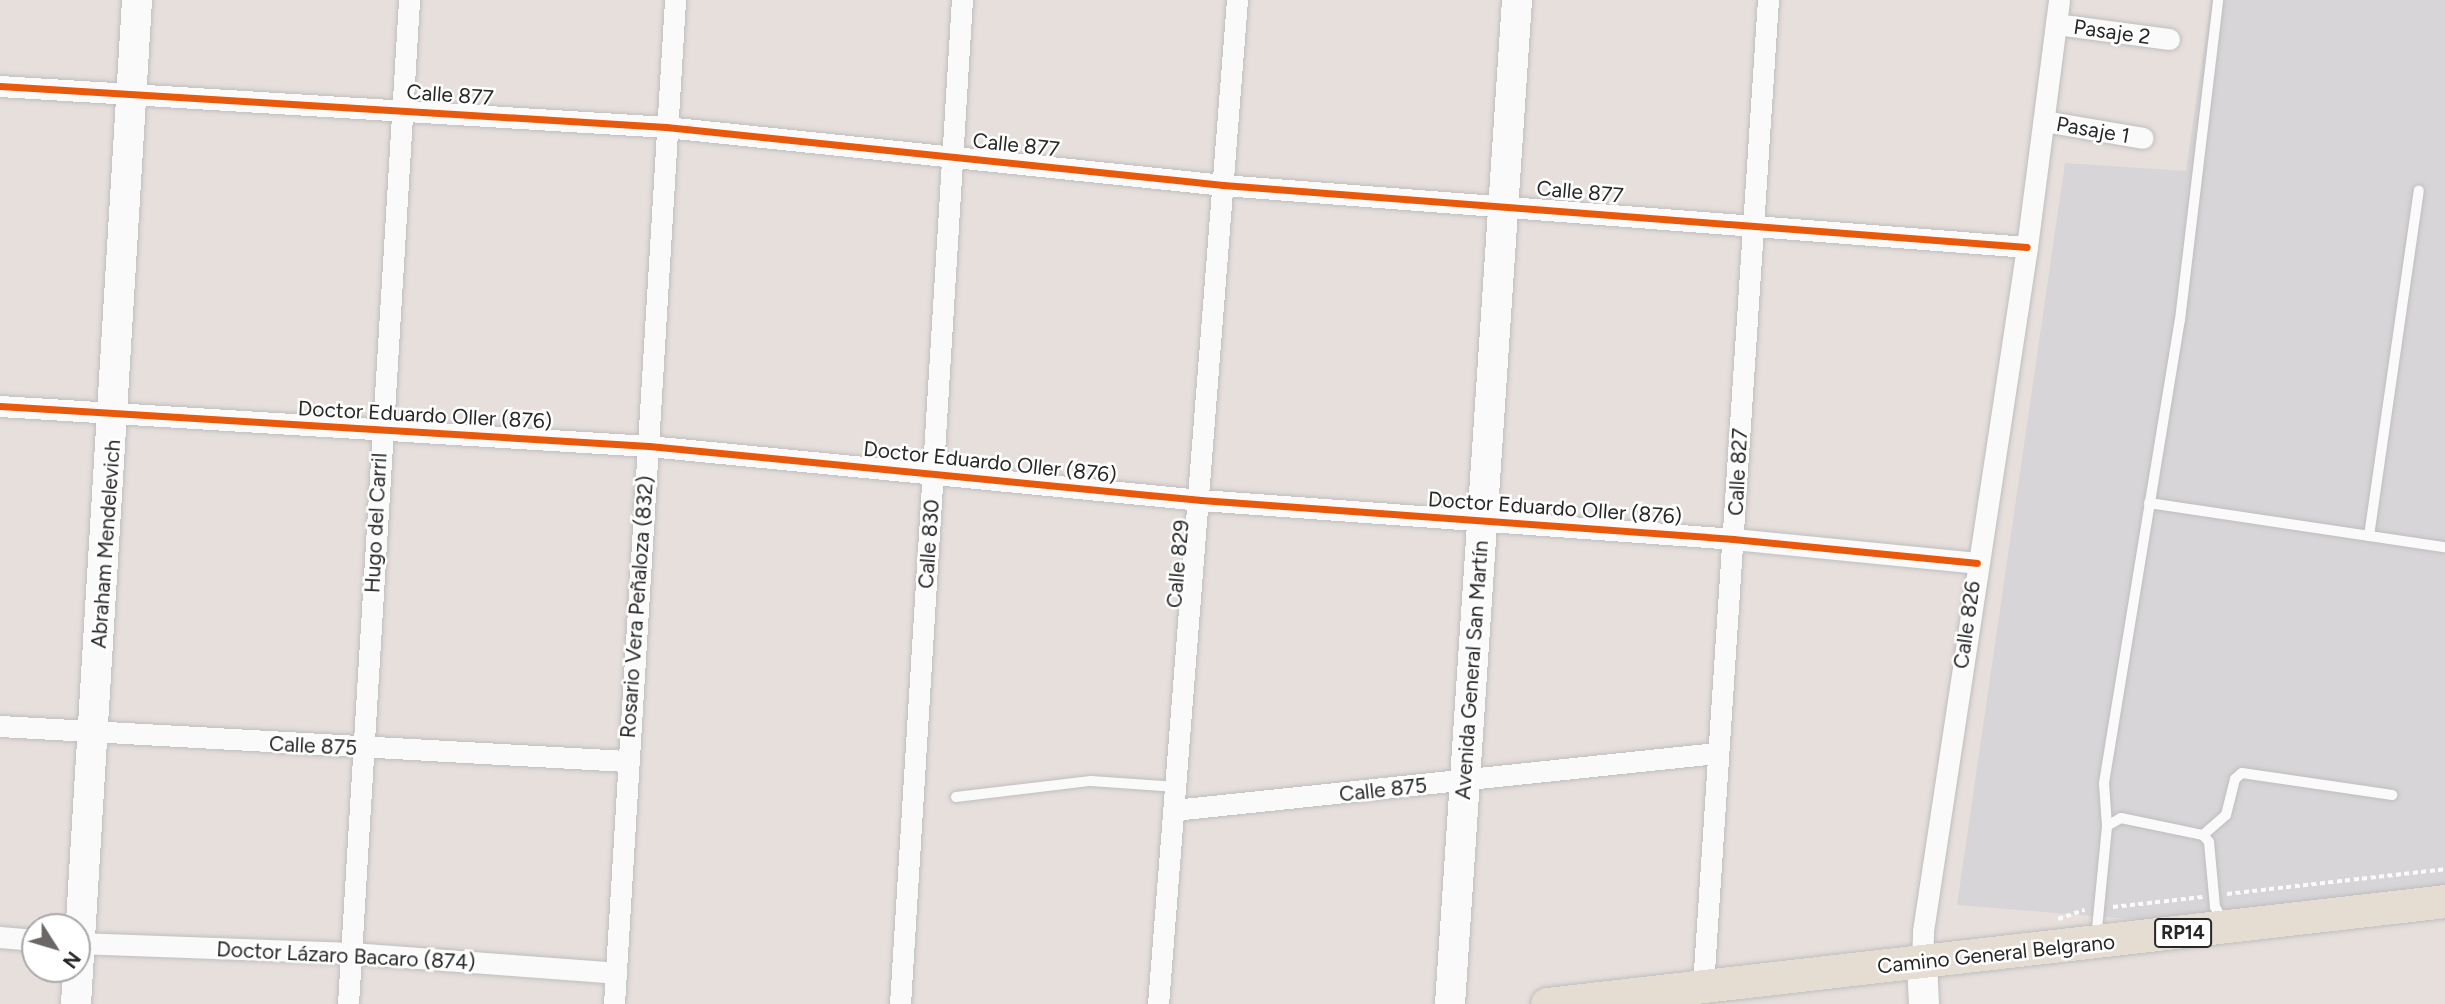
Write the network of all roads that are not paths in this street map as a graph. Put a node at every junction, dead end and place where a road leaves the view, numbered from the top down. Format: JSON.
{"nodes":[{"id":1,"x":137,"y":0,"type":"edge"},
{"id":2,"x":409,"y":0,"type":"edge"},
{"id":3,"x":675,"y":0,"type":"edge"},
{"id":4,"x":962,"y":0,"type":"edge"},
{"id":5,"x":1237,"y":0,"type":"edge"},
{"id":6,"x":1517,"y":0,"type":"edge"},
{"id":7,"x":1768,"y":0,"type":"edge"},
{"id":8,"x":2059,"y":0,"type":"edge"},
{"id":9,"x":2218,"y":0,"type":"edge"},
{"id":10,"x":2056,"y":24,"type":"junction"},
{"id":11,"x":2169,"y":39,"type":"dead end"},
{"id":12,"x":0,"y":86,"type":"edge"},
{"id":13,"x":132,"y":96,"type":"junction"},
{"id":14,"x":403,"y":110,"type":"junction"},
{"id":15,"x":2044,"y":121,"type":"junction"},
{"id":16,"x":666,"y":127,"type":"junction"},
{"id":17,"x":2143,"y":138,"type":"dead end"},
{"id":18,"x":954,"y":156,"type":"junction"},
{"id":19,"x":1223,"y":185,"type":"junction"},
{"id":20,"x":2420,"y":191,"type":"dead end"},
{"id":21,"x":1504,"y":203,"type":"junction"},
{"id":22,"x":1752,"y":225,"type":"junction"},
{"id":23,"x":2027,"y":247,"type":"junction"},
{"id":24,"x":0,"y":407,"type":"edge"},
{"id":25,"x":114,"y":415,"type":"junction"},
{"id":26,"x":380,"y":430,"type":"junction"},
{"id":27,"x":649,"y":446,"type":"junction"},
{"id":28,"x":933,"y":473,"type":"junction"},
{"id":29,"x":1201,"y":500,"type":"junction"},
{"id":30,"x":2149,"y":503,"type":"junction"},
{"id":31,"x":1482,"y":520,"type":"junction"},
{"id":32,"x":2369,"y":536,"type":"junction"},
{"id":33,"x":1734,"y":539,"type":"junction"},
{"id":34,"x":2445,"y":547,"type":"edge"},
{"id":35,"x":1976,"y":563,"type":"junction"},
{"id":36,"x":0,"y":726,"type":"edge"},
{"id":37,"x":94,"y":733,"type":"junction"},
{"id":38,"x":363,"y":749,"type":"junction"},
{"id":39,"x":1716,"y":753,"type":"junction"},
{"id":40,"x":626,"y":761,"type":"junction"},
{"id":41,"x":1464,"y":782,"type":"junction"},
{"id":42,"x":1177,"y":787,"type":"junction"},
{"id":43,"x":2392,"y":795,"type":"dead end"},
{"id":44,"x":957,"y":797,"type":"dead end"},
{"id":45,"x":1174,"y":810,"type":"junction"},
{"id":46,"x":2107,"y":826,"type":"junction"},
{"id":47,"x":2203,"y":835,"type":"junction"},
{"id":48,"x":2445,"y":901,"type":"edge"},
{"id":49,"x":80,"y":913,"type":"edge"},
{"id":50,"x":2227,"y":927,"type":"junction"},
{"id":51,"x":0,"y":937,"type":"edge"},
{"id":52,"x":21,"y":939,"type":"edge"},
{"id":53,"x":91,"y":943,"type":"edge"},
{"id":54,"x":2096,"y":944,"type":"junction"},
{"id":55,"x":352,"y":953,"type":"junction"},
{"id":56,"x":1922,"y":963,"type":"junction"},
{"id":57,"x":615,"y":974,"type":"junction"},
{"id":58,"x":77,"y":983,"type":"edge"},
{"id":59,"x":1703,"y":986,"type":"junction"},
{"id":60,"x":1619,"y":1000,"type":"edge"},
{"id":61,"x":76,"y":1004,"type":"edge"},
{"id":62,"x":348,"y":1004,"type":"edge"},
{"id":63,"x":614,"y":1004,"type":"edge"},
{"id":64,"x":900,"y":1004,"type":"edge"},
{"id":65,"x":1158,"y":1004,"type":"edge"},
{"id":66,"x":1450,"y":1004,"type":"edge"},
{"id":67,"x":1547,"y":1004,"type":"edge"},
{"id":68,"x":1923,"y":1004,"type":"edge"}],
"edges":[{"from":1,"to":13,"type":"street","name":"Abraham Mendelevich"},
{"from":2,"to":14,"type":"street","name":"Hugo del Carril"},
{"from":3,"to":16,"type":"street","name":"Rosario Vera Peñaloza (832)"},
{"from":4,"to":18,"type":"street","name":"Calle 830"},
{"from":5,"to":19,"type":"street","name":"Calle 829"},
{"from":6,"to":21,"type":"street","name":"Avenida General San Martín"},
{"from":7,"to":22,"type":"street","name":"Calle 827"},
{"from":8,"to":10,"type":"street","name":"Calle 826"},
{"from":9,"to":30,"type":"lane"},
{"from":10,"to":11,"type":"street","name":"Pasaje 2"},
{"from":10,"to":15,"type":"street","name":"Calle 826"},
{"from":12,"to":13,"type":"street","name":"Calle 877"},
{"from":13,"to":14,"type":"street","name":"Calle 877"},
{"from":13,"to":25,"type":"street","name":"Abraham Mendelevich"},
{"from":14,"to":16,"type":"street","name":"Calle 877"},
{"from":14,"to":26,"type":"street","name":"Hugo del Carril"},
{"from":15,"to":17,"type":"street","name":"Pasaje 1"},
{"from":15,"to":23,"type":"street","name":"Calle 826"},
{"from":16,"to":18,"type":"street","name":"Calle 877"},
{"from":16,"to":27,"type":"street","name":"Rosario Vera Peñaloza (832)"},
{"from":18,"to":19,"type":"street","name":"Calle 877"},
{"from":18,"to":28,"type":"street","name":"Calle 830"},
{"from":19,"to":21,"type":"street","name":"Calle 877"},
{"from":19,"to":29,"type":"street","name":"Calle 829"},
{"from":20,"to":32,"type":"lane"},
{"from":21,"to":22,"type":"street","name":"Calle 877"},
{"from":21,"to":31,"type":"street","name":"Avenida General San Martín"},
{"from":22,"to":23,"type":"street","name":"Calle 877"},
{"from":22,"to":33,"type":"street","name":"Calle 827"},
{"from":23,"to":35,"type":"street","name":"Calle 826"},
{"from":24,"to":25,"type":"street","name":"Doctor Eduardo Oller (876)"},
{"from":25,"to":26,"type":"street","name":"Doctor Eduardo Oller (876)"},
{"from":25,"to":37,"type":"street","name":"Abraham Mendelevich"},
{"from":26,"to":27,"type":"street","name":"Doctor Eduardo Oller (876)"},
{"from":26,"to":38,"type":"street","name":"Hugo del Carril"},
{"from":27,"to":28,"type":"street","name":"Doctor Eduardo Oller (876)"},
{"from":27,"to":40,"type":"street","name":"Rosario Vera Peñaloza (832)"},
{"from":28,"to":29,"type":"street","name":"Doctor Eduardo Oller (876)"},
{"from":28,"to":64,"type":"street","name":"Calle 830"},
{"from":29,"to":31,"type":"street","name":"Doctor Eduardo Oller (876)"},
{"from":29,"to":42,"type":"street","name":"Calle 829"},
{"from":30,"to":32,"type":"lane"},
{"from":30,"to":46,"type":"lane"},
{"from":31,"to":33,"type":"street","name":"Doctor Eduardo Oller (876)"},
{"from":31,"to":41,"type":"street","name":"Avenida General San Martín"},
{"from":32,"to":34,"type":"lane"},
{"from":33,"to":35,"type":"street","name":"Doctor Eduardo Oller (876)"},
{"from":33,"to":39,"type":"street","name":"Calle 827"},
{"from":35,"to":56,"type":"street","name":"Calle 826"},
{"from":36,"to":37,"type":"street","name":"Calle 875"},
{"from":37,"to":38,"type":"street","name":"Calle 875"},
{"from":37,"to":49,"type":"street","name":"Abraham Mendelevich"},
{"from":38,"to":40,"type":"street","name":"Calle 875"},
{"from":38,"to":55,"type":"street","name":"Hugo del Carril"},
{"from":39,"to":41,"type":"street","name":"Calle 875"},
{"from":39,"to":59,"type":"street","name":"Calle 827"},
{"from":40,"to":57,"type":"street","name":"Rosario Vera Peñaloza (832)"},
{"from":41,"to":45,"type":"street","name":"Calle 875"},
{"from":41,"to":66,"type":"street","name":"Avenida General San Martín"},
{"from":42,"to":44,"type":"lane"},
{"from":42,"to":45,"type":"street","name":"Calle 829"},
{"from":43,"to":47,"type":"lane"},
{"from":45,"to":65,"type":"street","name":"Calle 829"},
{"from":46,"to":47,"type":"lane"},
{"from":46,"to":54,"type":"lane"},
{"from":47,"to":50,"type":"lane"},
{"from":48,"to":50,"type":"main road","name":"Camino General Belgrano","number":"RP14"},
{"from":50,"to":54,"type":"main road","name":"Camino General Belgrano","number":"RP14"},
{"from":51,"to":52,"type":"street"},
{"from":53,"to":55,"type":"street","name":"Doctor Lázaro Bacaro (874)"},
{"from":54,"to":56,"type":"main road","name":"Camino General Belgrano","number":"RP14"},
{"from":55,"to":57,"type":"street","name":"Doctor Lázaro Bacaro (874)"},
{"from":55,"to":62,"type":"street","name":"Hugo del Carril"},
{"from":56,"to":59,"type":"main road","name":"Camino General Belgrano","number":"RP14"},
{"from":56,"to":68,"type":"street"},
{"from":57,"to":63,"type":"street","name":"Rosario Vera Peñaloza (832)"},
{"from":58,"to":61,"type":"street","name":"Abraham Mendelevich"},
{"from":59,"to":60,"type":"main road","name":"Camino General Belgrano","number":"RP14"},
{"from":60,"to":67,"type":"main road","name":"Camino General Belgrano","number":"RP14"}]}
